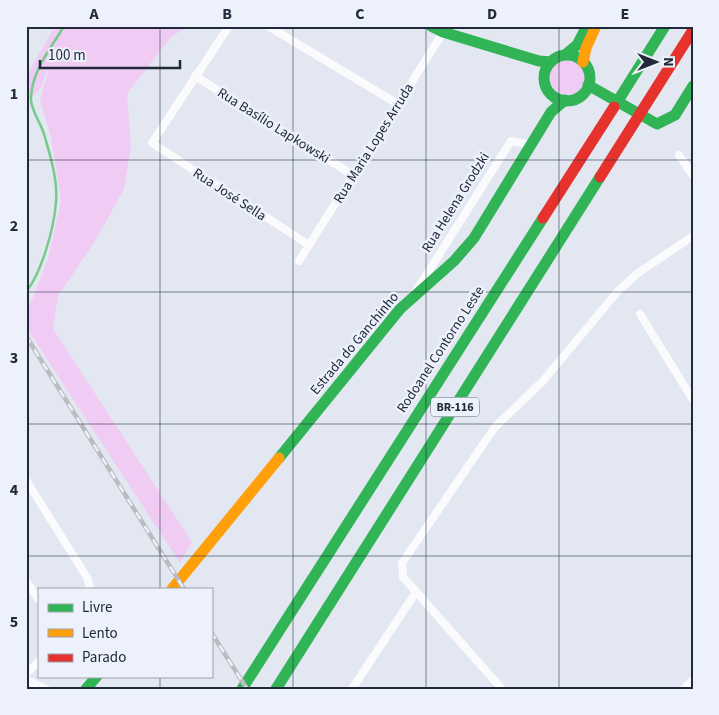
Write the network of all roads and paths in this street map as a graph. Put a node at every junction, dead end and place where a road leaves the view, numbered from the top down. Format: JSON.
{"nodes":[{"id":1,"x":229,"y":26,"type":"edge"},
{"id":2,"x":268,"y":26,"type":"edge"},
{"id":3,"x":431,"y":26,"type":"edge"},
{"id":4,"x":587,"y":26,"type":"edge"},
{"id":5,"x":596,"y":26,"type":"edge"},
{"id":6,"x":665,"y":26,"type":"edge"},
{"id":7,"x":445,"y":29,"type":"edge"},
{"id":8,"x":693,"y":30,"type":"edge"},
{"id":9,"x":565,"y":55,"type":"junction"},
{"id":10,"x":583,"y":62,"type":"junction"},
{"id":11,"x":545,"y":64,"type":"junction"},
{"id":12,"x":195,"y":76,"type":"junction"},
{"id":13,"x":588,"y":85,"type":"junction"},
{"id":14,"x":693,"y":86,"type":"edge"},
{"id":15,"x":552,"y":94,"type":"junction"},
{"id":16,"x":565,"y":100,"type":"junction"},
{"id":17,"x":398,"y":104,"type":"junction"},
{"id":18,"x":551,"y":112,"type":"junction"},
{"id":19,"x":531,"y":146,"type":"junction"},
{"id":20,"x":679,"y":155,"type":"dead end"},
{"id":21,"x":353,"y":175,"type":"junction"},
{"id":22,"x":693,"y":176,"type":"edge"},
{"id":23,"x":693,"y":236,"type":"edge"},
{"id":24,"x":309,"y":245,"type":"junction"},
{"id":25,"x":299,"y":261,"type":"dead end"},
{"id":26,"x":413,"y":296,"type":"junction"},
{"id":27,"x":640,"y":314,"type":"dead end"},
{"id":28,"x":693,"y":400,"type":"edge"},
{"id":29,"x":26,"y":480,"type":"edge"},
{"id":30,"x":26,"y":581,"type":"edge"},
{"id":31,"x":90,"y":588,"type":"edge"},
{"id":32,"x":173,"y":588,"type":"edge"},
{"id":33,"x":416,"y":592,"type":"junction"},
{"id":34,"x":38,"y":599,"type":"edge"},
{"id":35,"x":38,"y":662,"type":"edge"},
{"id":36,"x":26,"y":674,"type":"edge"},
{"id":37,"x":95,"y":678,"type":"edge"},
{"id":38,"x":693,"y":680,"type":"edge"},
{"id":39,"x":29,"y":684,"type":"edge"},
{"id":40,"x":46,"y":689,"type":"edge"},
{"id":41,"x":86,"y":689,"type":"edge"},
{"id":42,"x":242,"y":689,"type":"edge"},
{"id":43,"x":276,"y":689,"type":"edge"},
{"id":44,"x":352,"y":689,"type":"edge"},
{"id":45,"x":502,"y":689,"type":"edge"},
{"id":46,"x":684,"y":689,"type":"edge"}],
"edges":[{"from":1,"to":12,"type":"street"},
{"from":2,"to":17,"type":"street"},
{"from":3,"to":7,"type":"main road"},
{"from":4,"to":9,"type":"main road"},
{"from":5,"to":10,"type":"main road"},
{"from":6,"to":42,"type":"main road","name":"Rodoanel Contorno Leste","number":"BR-116"},
{"from":7,"to":11,"type":"main road"},
{"from":7,"to":17,"type":"street","name":"Rua Maria Lopes Arruda"},
{"from":8,"to":43,"type":"main road","number":"BR-116"},
{"from":9,"to":10,"type":"main road"},
{"from":9,"to":11,"type":"main road"},
{"from":10,"to":13,"type":"main road"},
{"from":11,"to":15,"type":"main road"},
{"from":12,"to":21,"type":"street","name":"Rua Basílio Lapkowski"},
{"from":12,"to":24,"type":"street","name":"Rua José Sella"},
{"from":13,"to":14,"type":"main road"},
{"from":13,"to":16,"type":"main road"},
{"from":15,"to":16,"type":"main road"},
{"from":15,"to":18,"type":"main road","name":"Estrada do Ganchinho"},
{"from":16,"to":18,"type":"main road","name":"Estrada do Ganchinho"},
{"from":17,"to":21,"type":"street","name":"Rua Maria Lopes Arruda"},
{"from":18,"to":19,"type":"main road","name":"Estrada do Ganchinho"},
{"from":19,"to":26,"type":"main road","name":"Estrada do Ganchinho"},
{"from":19,"to":26,"type":"street","name":"Rua Helena Grodzki"},
{"from":20,"to":22,"type":"street"},
{"from":21,"to":24,"type":"street","name":"Rua Maria Lopes Arruda"},
{"from":23,"to":33,"type":"street"},
{"from":24,"to":25,"type":"street","name":"Rua Maria Lopes Arruda"},
{"from":26,"to":32,"type":"main road","name":"Estrada do Ganchinho"},
{"from":27,"to":28,"type":"street"},
{"from":29,"to":31,"type":"street"},
{"from":30,"to":34,"type":"street"},
{"from":33,"to":44,"type":"street"},
{"from":33,"to":45,"type":"street"},
{"from":35,"to":36,"type":"street"},
{"from":37,"to":41,"type":"main road"},
{"from":38,"to":46,"type":"street"},
{"from":39,"to":40,"type":"street"}]}
